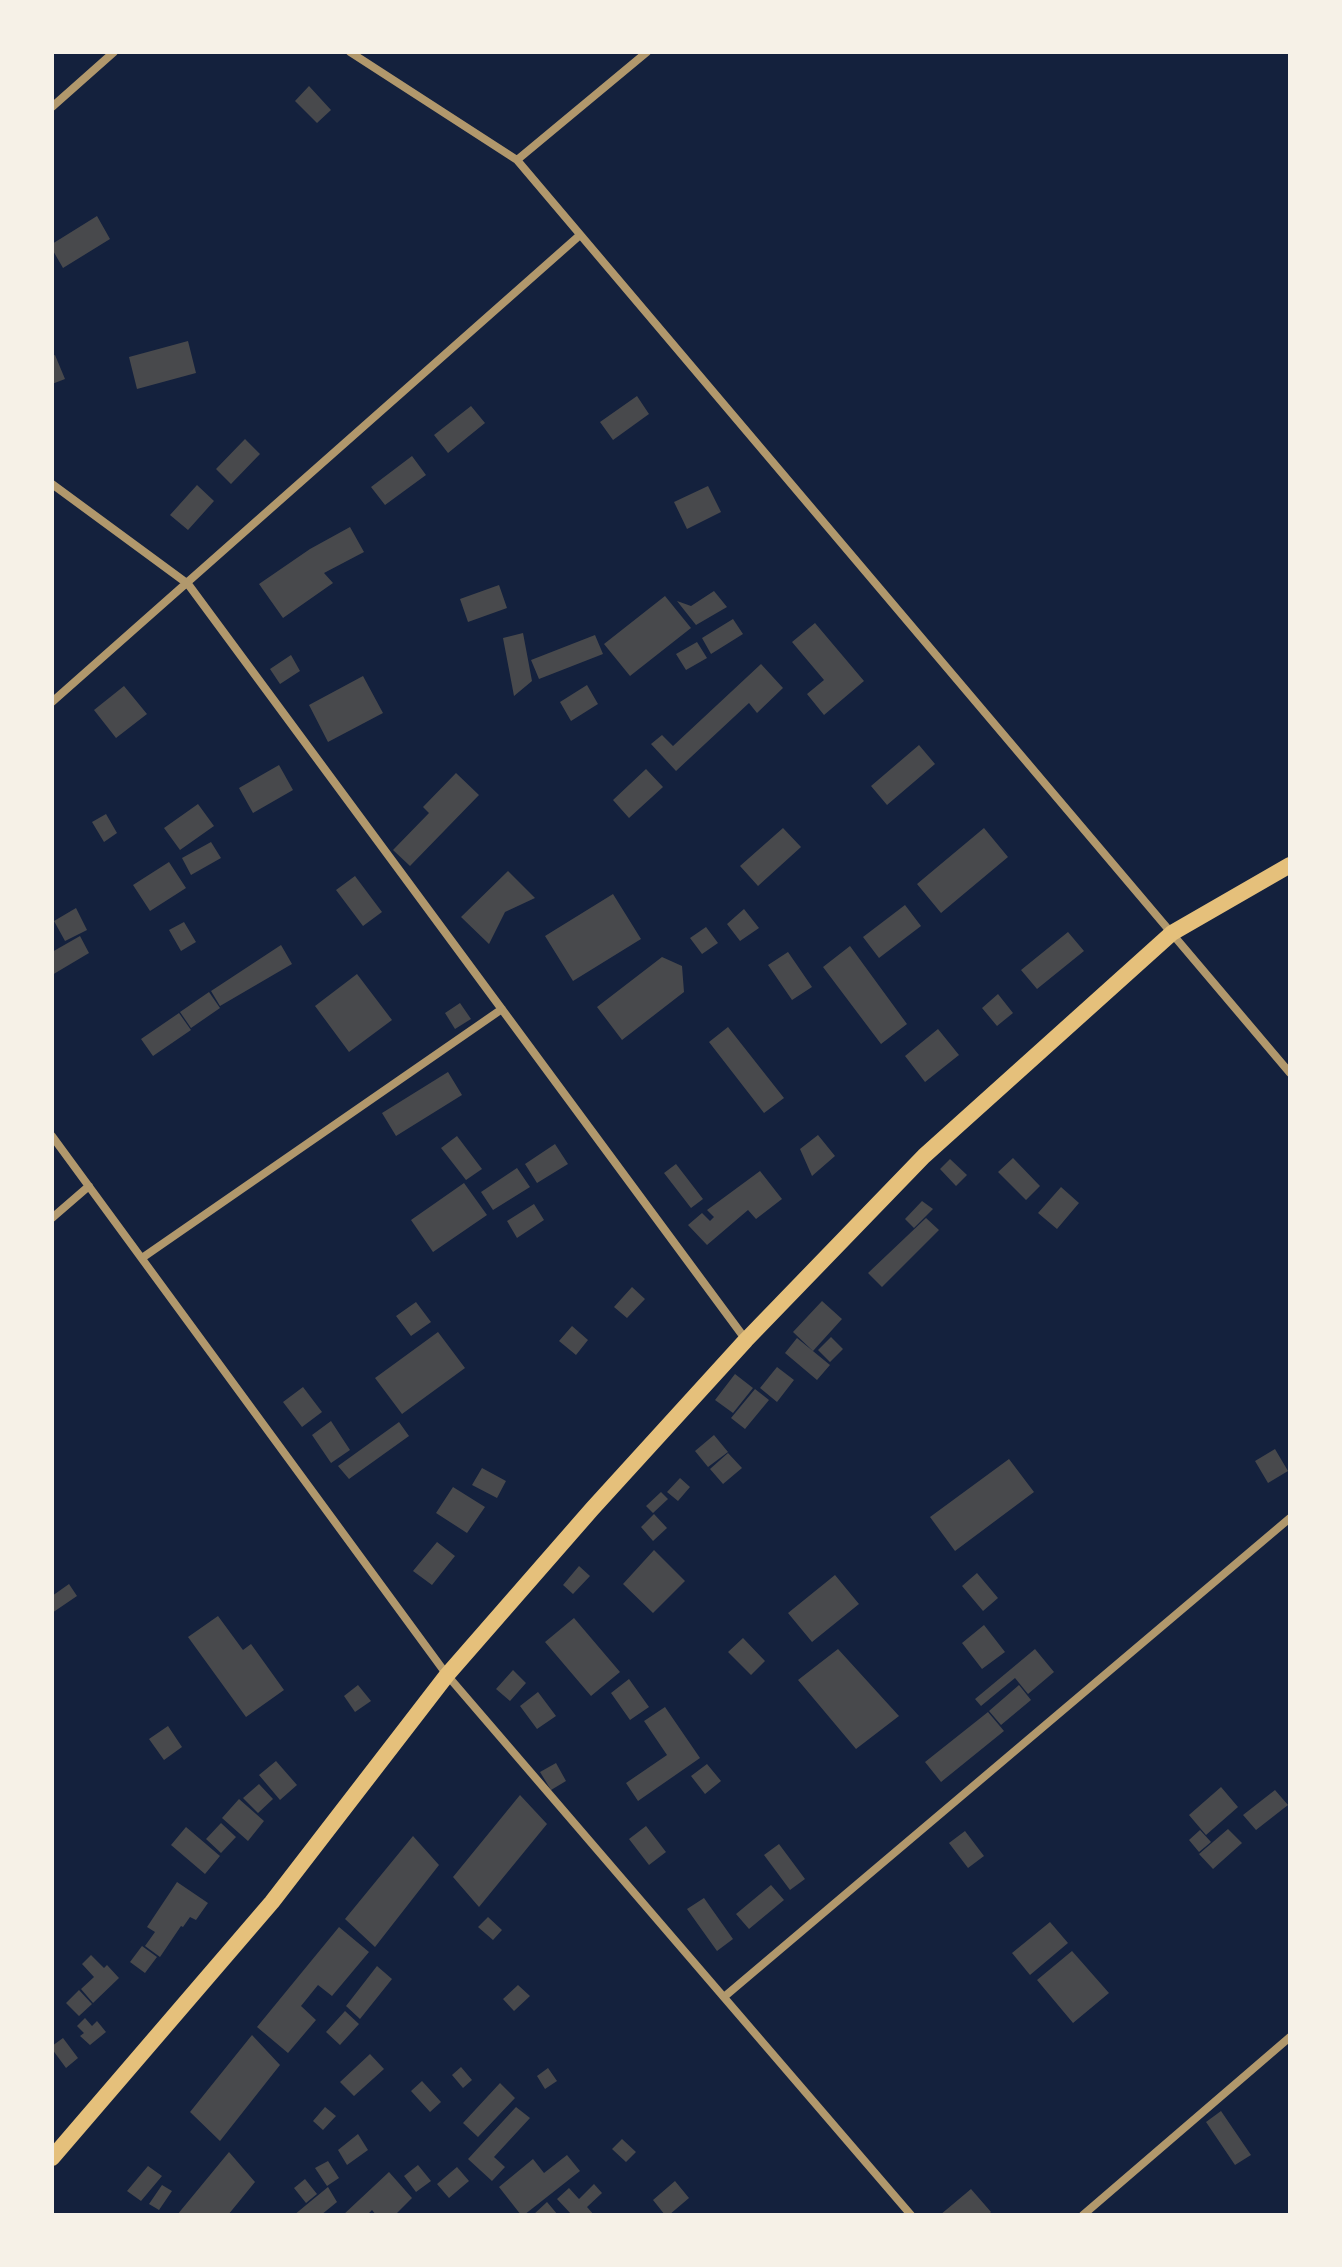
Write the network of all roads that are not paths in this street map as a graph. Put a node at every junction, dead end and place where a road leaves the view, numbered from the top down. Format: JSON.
{"nodes":[{"id":1,"x":114,"y":52,"type":"edge"},
{"id":2,"x":350,"y":52,"type":"edge"},
{"id":3,"x":647,"y":52,"type":"edge"},
{"id":4,"x":52,"y":107,"type":"edge"},
{"id":5,"x":517,"y":160,"type":"junction"},
{"id":6,"x":580,"y":235,"type":"junction"},
{"id":7,"x":52,"y":484,"type":"edge"},
{"id":8,"x":188,"y":584,"type":"junction"},
{"id":9,"x":52,"y":702,"type":"edge"},
{"id":10,"x":1290,"y":865,"type":"edge"},
{"id":11,"x":1172,"y":933,"type":"junction"},
{"id":12,"x":502,"y":1009,"type":"junction"},
{"id":13,"x":1290,"y":1073,"type":"edge"},
{"id":14,"x":52,"y":1136,"type":"edge"},
{"id":15,"x":89,"y":1186,"type":"junction"},
{"id":16,"x":52,"y":1218,"type":"edge"},
{"id":17,"x":142,"y":1258,"type":"junction"},
{"id":18,"x":746,"y":1340,"type":"junction"},
{"id":19,"x":1290,"y":1518,"type":"edge"},
{"id":20,"x":447,"y":1675,"type":"junction"},
{"id":21,"x":724,"y":1997,"type":"junction"},
{"id":22,"x":1290,"y":2037,"type":"edge"},
{"id":23,"x":52,"y":2158,"type":"edge"},
{"id":24,"x":911,"y":2215,"type":"edge"},
{"id":25,"x":1083,"y":2215,"type":"edge"}],
"edges":[{"from":1,"to":4,"type":"street"},
{"from":2,"to":5,"type":"street"},
{"from":3,"to":5,"type":"street"},
{"from":5,"to":6,"type":"street"},
{"from":6,"to":8,"type":"street"},
{"from":6,"to":11,"type":"street"},
{"from":7,"to":8,"type":"street"},
{"from":8,"to":9,"type":"street"},
{"from":8,"to":12,"type":"street"},
{"from":10,"to":11,"type":"main road"},
{"from":11,"to":13,"type":"street"},
{"from":11,"to":18,"type":"main road"},
{"from":12,"to":17,"type":"street"},
{"from":12,"to":18,"type":"street"},
{"from":14,"to":15,"type":"street"},
{"from":15,"to":16,"type":"street"},
{"from":15,"to":17,"type":"street"},
{"from":17,"to":20,"type":"street"},
{"from":18,"to":20,"type":"main road"},
{"from":19,"to":21,"type":"street"},
{"from":20,"to":21,"type":"street"},
{"from":20,"to":23,"type":"main road"},
{"from":21,"to":24,"type":"street"},
{"from":22,"to":25,"type":"street"}]}
